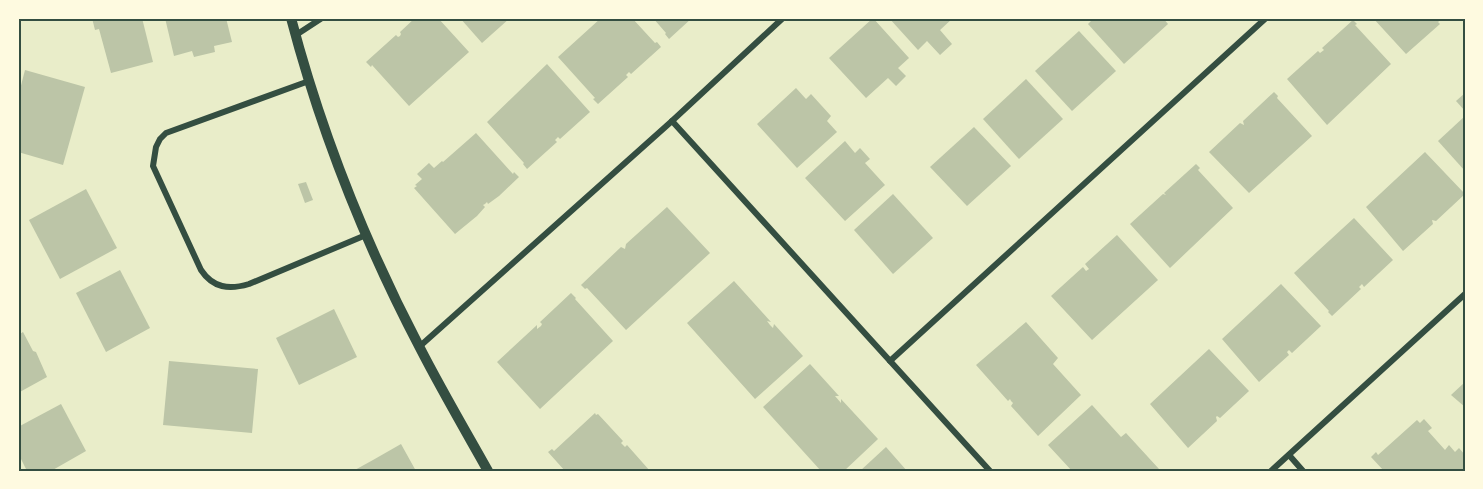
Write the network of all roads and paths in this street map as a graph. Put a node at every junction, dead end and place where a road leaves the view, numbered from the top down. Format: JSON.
{"nodes":[{"id":1,"x":291,"y":18,"type":"edge"},
{"id":2,"x":322,"y":18,"type":"edge"},
{"id":3,"x":783,"y":18,"type":"edge"},
{"id":4,"x":1266,"y":18,"type":"edge"},
{"id":5,"x":296,"y":35,"type":"junction"},
{"id":6,"x":309,"y":81,"type":"junction"},
{"id":7,"x":672,"y":121,"type":"junction"},
{"id":8,"x":366,"y":235,"type":"junction"},
{"id":9,"x":1465,"y":294,"type":"edge"},
{"id":10,"x":419,"y":347,"type":"junction"},
{"id":11,"x":890,"y":362,"type":"junction"},
{"id":12,"x":1289,"y":455,"type":"junction"},
{"id":13,"x":488,"y":471,"type":"edge"},
{"id":14,"x":990,"y":471,"type":"edge"},
{"id":15,"x":1271,"y":471,"type":"edge"},
{"id":16,"x":1303,"y":471,"type":"edge"}],
"edges":[{"from":1,"to":5,"type":"street"},
{"from":2,"to":5,"type":"street"},
{"from":3,"to":7,"type":"street"},
{"from":4,"to":11,"type":"street"},
{"from":5,"to":6,"type":"street"},
{"from":6,"to":8,"type":"street"},
{"from":6,"to":8,"type":"street"},
{"from":7,"to":10,"type":"street"},
{"from":7,"to":11,"type":"street"},
{"from":8,"to":10,"type":"street"},
{"from":9,"to":12,"type":"street"},
{"from":10,"to":13,"type":"street"},
{"from":11,"to":14,"type":"street"},
{"from":12,"to":15,"type":"street"},
{"from":12,"to":16,"type":"street"}]}
